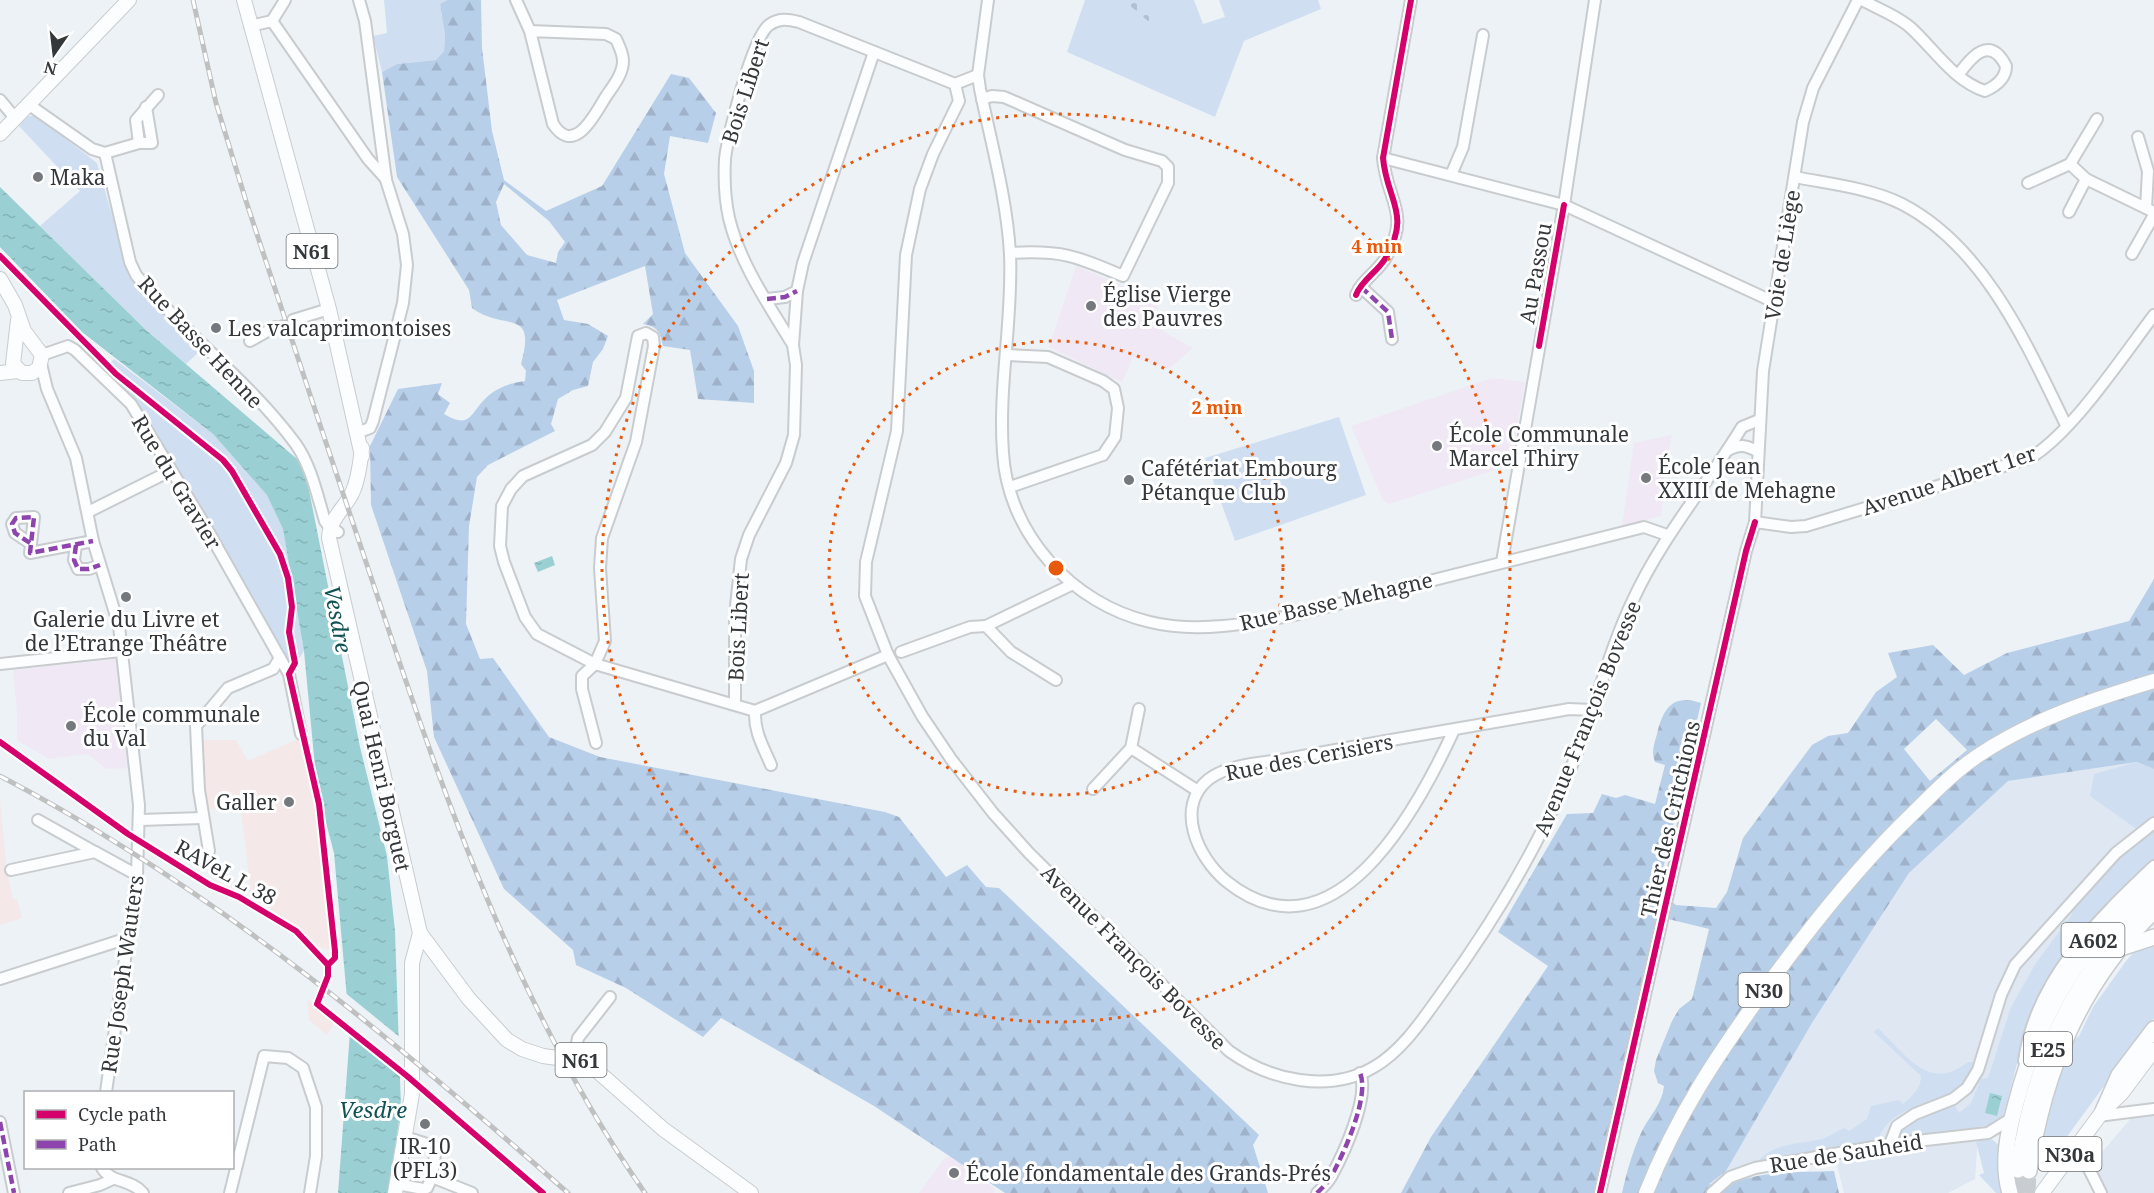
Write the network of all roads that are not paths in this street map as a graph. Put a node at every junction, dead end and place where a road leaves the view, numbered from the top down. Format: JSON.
{"nodes":[{"id":1,"x":129,"y":0,"type":"edge"},
{"id":2,"x":243,"y":0,"type":"edge"},
{"id":3,"x":285,"y":0,"type":"edge"},
{"id":4,"x":359,"y":0,"type":"edge"},
{"id":5,"x":516,"y":0,"type":"edge"},
{"id":6,"x":988,"y":0,"type":"edge"},
{"id":7,"x":1411,"y":0,"type":"edge"},
{"id":8,"x":1595,"y":0,"type":"edge"},
{"id":9,"x":1857,"y":0,"type":"edge"},
{"id":10,"x":1862,"y":0,"type":"edge"},
{"id":11,"x":272,"y":21,"type":"junction"},
{"id":12,"x":250,"y":26,"type":"junction"},
{"id":13,"x":530,"y":32,"type":"junction"},
{"id":14,"x":1483,"y":35,"type":"dead end"},
{"id":15,"x":874,"y":52,"type":"junction"},
{"id":16,"x":1959,"y":74,"type":"dead end"},
{"id":17,"x":978,"y":75,"type":"junction"},
{"id":18,"x":955,"y":84,"type":"junction"},
{"id":19,"x":158,"y":95,"type":"dead end"},
{"id":20,"x":982,"y":99,"type":"junction"},
{"id":21,"x":0,"y":100,"type":"edge"},
{"id":22,"x":28,"y":104,"type":"junction"},
{"id":23,"x":15,"y":118,"type":"junction"},
{"id":24,"x":2097,"y":119,"type":"dead end"},
{"id":25,"x":1,"y":132,"type":"edge"},
{"id":26,"x":2138,"y":137,"type":"dead end"},
{"id":27,"x":105,"y":153,"type":"junction"},
{"id":28,"x":1383,"y":158,"type":"junction"},
{"id":29,"x":2070,"y":164,"type":"junction"},
{"id":30,"x":1451,"y":175,"type":"junction"},
{"id":31,"x":1795,"y":177,"type":"junction"},
{"id":32,"x":2086,"y":179,"type":"junction"},
{"id":33,"x":386,"y":180,"type":"junction"},
{"id":34,"x":2028,"y":183,"type":"dead end"},
{"id":35,"x":1564,"y":205,"type":"junction"},
{"id":36,"x":2069,"y":212,"type":"dead end"},
{"id":37,"x":2151,"y":212,"type":"edge"},
{"id":38,"x":1010,"y":253,"type":"junction"},
{"id":39,"x":2132,"y":254,"type":"dead end"},
{"id":40,"x":0,"y":279,"type":"edge"},
{"id":41,"x":796,"y":291,"type":"junction"},
{"id":42,"x":767,"y":299,"type":"junction"},
{"id":43,"x":1776,"y":303,"type":"junction"},
{"id":44,"x":329,"y":309,"type":"junction"},
{"id":45,"x":2154,"y":315,"type":"edge"},
{"id":46,"x":18,"y":320,"type":"junction"},
{"id":47,"x":292,"y":320,"type":"tunnel mouth"},
{"id":48,"x":275,"y":327,"type":"tunnel mouth"},
{"id":49,"x":1392,"y":339,"type":"dead end"},
{"id":50,"x":250,"y":342,"type":"dead end"},
{"id":51,"x":32,"y":344,"type":"junction"},
{"id":52,"x":793,"y":345,"type":"junction"},
{"id":53,"x":14,"y":352,"type":"junction"},
{"id":54,"x":1006,"y":356,"type":"junction"},
{"id":55,"x":41,"y":359,"type":"junction"},
{"id":56,"x":0,"y":363,"type":"edge"},
{"id":57,"x":22,"y":372,"type":"junction"},
{"id":58,"x":0,"y":373,"type":"edge"},
{"id":59,"x":47,"y":389,"type":"junction"},
{"id":60,"x":1759,"y":420,"type":"junction"},
{"id":61,"x":2066,"y":425,"type":"junction"},
{"id":62,"x":359,"y":432,"type":"junction"},
{"id":63,"x":1728,"y":450,"type":"junction"},
{"id":64,"x":1757,"y":451,"type":"junction"},
{"id":65,"x":170,"y":471,"type":"junction"},
{"id":66,"x":1010,"y":487,"type":"junction"},
{"id":67,"x":88,"y":512,"type":"junction"},
{"id":68,"x":1755,"y":522,"type":"junction"},
{"id":69,"x":334,"y":530,"type":"junction"},
{"id":70,"x":1667,"y":536,"type":"junction"},
{"id":71,"x":93,"y":542,"type":"junction"},
{"id":72,"x":30,"y":543,"type":"dead end"},
{"id":73,"x":76,"y":545,"type":"junction"},
{"id":74,"x":1502,"y":562,"type":"junction"},
{"id":75,"x":100,"y":565,"type":"junction"},
{"id":76,"x":1071,"y":585,"type":"junction"},
{"id":77,"x":986,"y":626,"type":"junction"},
{"id":78,"x":121,"y":651,"type":"junction"},
{"id":79,"x":901,"y":652,"type":"dead end"},
{"id":80,"x":888,"y":655,"type":"junction"},
{"id":81,"x":279,"y":658,"type":"junction"},
{"id":82,"x":0,"y":664,"type":"edge"},
{"id":83,"x":595,"y":664,"type":"junction"},
{"id":84,"x":1056,"y":680,"type":"dead end"},
{"id":85,"x":2154,"y":681,"type":"edge"},
{"id":86,"x":735,"y":704,"type":"junction"},
{"id":87,"x":1139,"y":709,"type":"dead end"},
{"id":88,"x":1592,"y":710,"type":"junction"},
{"id":89,"x":755,"y":711,"type":"junction"},
{"id":90,"x":1454,"y":730,"type":"junction"},
{"id":91,"x":301,"y":734,"type":"dead end"},
{"id":92,"x":596,"y":743,"type":"dead end"},
{"id":93,"x":1131,"y":748,"type":"junction"},
{"id":94,"x":771,"y":765,"type":"dead end"},
{"id":95,"x":1093,"y":789,"type":"dead end"},
{"id":96,"x":1198,"y":790,"type":"junction"},
{"id":97,"x":202,"y":818,"type":"junction"},
{"id":98,"x":39,"y":820,"type":"dead end"},
{"id":99,"x":140,"y":820,"type":"junction"},
{"id":100,"x":2154,"y":824,"type":"edge"},
{"id":101,"x":209,"y":851,"type":"dead end"},
{"id":102,"x":95,"y":852,"type":"junction"},
{"id":103,"x":2154,"y":866,"type":"edge"},
{"id":104,"x":11,"y":870,"type":"dead end"},
{"id":105,"x":137,"y":875,"type":"junction"},
{"id":106,"x":2154,"y":880,"type":"edge"},
{"id":107,"x":2154,"y":894,"type":"edge"},
{"id":108,"x":2154,"y":911,"type":"edge"},
{"id":109,"x":420,"y":933,"type":"junction"},
{"id":110,"x":2154,"y":937,"type":"edge"},
{"id":111,"x":128,"y":938,"type":"junction"},
{"id":112,"x":2119,"y":949,"type":"junction"},
{"id":113,"x":434,"y":955,"type":"junction"},
{"id":114,"x":412,"y":963,"type":"junction"},
{"id":115,"x":0,"y":979,"type":"edge"},
{"id":116,"x":610,"y":997,"type":"dead end"},
{"id":117,"x":2154,"y":1029,"type":"edge"},
{"id":118,"x":2154,"y":1050,"type":"edge"},
{"id":119,"x":574,"y":1058,"type":"junction"},
{"id":120,"x":1360,"y":1073,"type":"junction"},
{"id":121,"x":2021,"y":1082,"type":"junction"},
{"id":122,"x":106,"y":1091,"type":"edge"},
{"id":123,"x":2154,"y":1109,"type":"edge"},
{"id":124,"x":2100,"y":1114,"type":"junction"},
{"id":125,"x":2012,"y":1118,"type":"junction"},
{"id":126,"x":0,"y":1122,"type":"edge"},
{"id":127,"x":1988,"y":1133,"type":"junction"},
{"id":128,"x":405,"y":1137,"type":"junction"},
{"id":129,"x":1890,"y":1144,"type":"junction"},
{"id":130,"x":2007,"y":1146,"type":"junction"},
{"id":131,"x":2074,"y":1149,"type":"junction"},
{"id":132,"x":104,"y":1169,"type":"edge"},
{"id":133,"x":432,"y":1177,"type":"junction"},
{"id":134,"x":2016,"y":1178,"type":"edge"},
{"id":135,"x":113,"y":1179,"type":"junction"},
{"id":136,"x":396,"y":1189,"type":"edge"},
{"id":137,"x":14,"y":1193,"type":"edge"},
{"id":138,"x":69,"y":1193,"type":"edge"},
{"id":139,"x":143,"y":1193,"type":"edge"},
{"id":140,"x":230,"y":1193,"type":"edge"},
{"id":141,"x":310,"y":1193,"type":"edge"},
{"id":142,"x":472,"y":1193,"type":"edge"},
{"id":143,"x":751,"y":1193,"type":"edge"},
{"id":144,"x":1317,"y":1193,"type":"edge"},
{"id":145,"x":1600,"y":1193,"type":"edge"},
{"id":146,"x":1646,"y":1193,"type":"edge"},
{"id":147,"x":1712,"y":1193,"type":"edge"},
{"id":148,"x":2024,"y":1193,"type":"edge"},
{"id":149,"x":2042,"y":1193,"type":"edge"},
{"id":150,"x":2101,"y":1193,"type":"edge"}],
"edges":[{"from":1,"to":22,"type":"main road"},
{"from":2,"to":12,"type":"main road","number":"N61"},
{"from":3,"to":11,"type":"street"},
{"from":4,"to":33,"type":"street"},
{"from":5,"to":13,"type":"street"},
{"from":6,"to":17,"type":"street","name":"Rue Basse Mehagne"},
{"from":7,"to":28,"type":"street"},
{"from":8,"to":35,"type":"street","name":"Au Passou"},
{"from":9,"to":31,"type":"street","name":"Voie de Liège"},
{"from":10,"to":16,"type":"street"},
{"from":11,"to":12,"type":"street"},
{"from":11,"to":33,"type":"street"},
{"from":12,"to":44,"type":"main road","number":"N61"},
{"from":13,"to":13,"type":"street"},
{"from":14,"to":30,"type":"street"},
{"from":15,"to":18,"type":"street","name":"Bois Libert"},
{"from":15,"to":41,"type":"street","name":"Bois Libert"},
{"from":15,"to":42,"type":"street","name":"Bois Libert"},
{"from":17,"to":18,"type":"street"},
{"from":17,"to":20,"type":"street","name":"Rue Basse Mehagne"},
{"from":18,"to":80,"type":"street","name":"Avenue François Bovesse"},
{"from":19,"to":27,"type":"street"},
{"from":20,"to":38,"type":"street","name":"Rue Basse Mehagne"},
{"from":20,"to":38,"type":"street"},
{"from":21,"to":23,"type":"street"},
{"from":22,"to":23,"type":"main road"},
{"from":22,"to":27,"type":"street"},
{"from":23,"to":25,"type":"main road"},
{"from":24,"to":29,"type":"street"},
{"from":26,"to":37,"type":"street"},
{"from":27,"to":69,"type":"street","name":"Rue Basse Henne"},
{"from":28,"to":30,"type":"street"},
{"from":28,"to":49,"type":"street"},
{"from":29,"to":32,"type":"street"},
{"from":29,"to":34,"type":"street"},
{"from":30,"to":35,"type":"street"},
{"from":31,"to":43,"type":"street","name":"Voie de Liège"},
{"from":31,"to":61,"type":"street"},
{"from":32,"to":36,"type":"street"},
{"from":32,"to":37,"type":"street"},
{"from":33,"to":62,"type":"street"},
{"from":35,"to":43,"type":"street"},
{"from":35,"to":74,"type":"street","name":"Au Passou"},
{"from":37,"to":39,"type":"street"},
{"from":38,"to":54,"type":"street","name":"Rue Basse Mehagne"},
{"from":40,"to":46,"type":"main road"},
{"from":41,"to":42,"type":"street"},
{"from":41,"to":52,"type":"street","name":"Bois Libert"},
{"from":42,"to":52,"type":"street","name":"Bois Libert"},
{"from":43,"to":60,"type":"street","name":"Voie de Liège"},
{"from":44,"to":47,"type":"street"},
{"from":44,"to":62,"type":"main road","number":"N61"},
{"from":45,"to":61,"type":"street","name":"Avenue Albert 1er"},
{"from":46,"to":51,"type":"main road"},
{"from":46,"to":53,"type":"main road"},
{"from":48,"to":50,"type":"street","name":"Rue Basse Henne"},
{"from":51,"to":53,"type":"main road"},
{"from":51,"to":55,"type":"main road"},
{"from":52,"to":86,"type":"street","name":"Bois Libert"},
{"from":53,"to":56,"type":"main road"},
{"from":53,"to":57,"type":"main road"},
{"from":54,"to":66,"type":"street","name":"Rue Basse Mehagne"},
{"from":54,"to":66,"type":"street"},
{"from":55,"to":57,"type":"main road"},
{"from":55,"to":59,"type":"street","name":"Rue Joseph Wauters"},
{"from":55,"to":65,"type":"street","name":"Rue du Gravier"},
{"from":57,"to":58,"type":"main road"},
{"from":57,"to":59,"type":"street"},
{"from":59,"to":67,"type":"street","name":"Rue Joseph Wauters"},
{"from":60,"to":63,"type":"street","name":"Avenue François Bovesse"},
{"from":60,"to":64,"type":"street","name":"Voie de Liège"},
{"from":61,"to":68,"type":"street","name":"Avenue Albert 1er"},
{"from":62,"to":69,"type":"main road","number":"N61"},
{"from":63,"to":64,"type":"street"},
{"from":63,"to":70,"type":"street","name":"Avenue François Bovesse"},
{"from":64,"to":68,"type":"street","name":"Voie de Liège"},
{"from":65,"to":67,"type":"street"},
{"from":65,"to":81,"type":"street","name":"Rue du Gravier"},
{"from":66,"to":76,"type":"street","name":"Rue Basse Mehagne"},
{"from":67,"to":71,"type":"street","name":"Rue Joseph Wauters"},
{"from":68,"to":145,"type":"street","name":"Thier des Critchions"},
{"from":69,"to":109,"type":"main road","name":"Quai Henri Borguet","number":"N61"},
{"from":70,"to":74,"type":"street","name":"Rue Basse Mehagne"},
{"from":70,"to":88,"type":"street","name":"Avenue François Bovesse"},
{"from":71,"to":73,"type":"street"},
{"from":71,"to":75,"type":"street","name":"Rue Joseph Wauters"},
{"from":72,"to":73,"type":"street"},
{"from":73,"to":75,"type":"street"},
{"from":74,"to":76,"type":"street","name":"Rue Basse Mehagne"},
{"from":75,"to":78,"type":"street","name":"Rue Joseph Wauters"},
{"from":76,"to":77,"type":"street"},
{"from":77,"to":79,"type":"street"},
{"from":77,"to":84,"type":"street"},
{"from":78,"to":82,"type":"street"},
{"from":78,"to":99,"type":"street","name":"Rue Joseph Wauters"},
{"from":80,"to":89,"type":"street"},
{"from":80,"to":120,"type":"street","name":"Avenue François Bovesse"},
{"from":81,"to":91,"type":"street","name":"Rue du Gravier"},
{"from":81,"to":97,"type":"street"},
{"from":83,"to":83,"type":"street"},
{"from":83,"to":86,"type":"street"},
{"from":83,"to":92,"type":"street"},
{"from":85,"to":146,"type":"main road","number":"N30"},
{"from":86,"to":89,"type":"street"},
{"from":87,"to":93,"type":"street"},
{"from":88,"to":90,"type":"street","name":"Rue des Cerisiers"},
{"from":88,"to":120,"type":"street","name":"Avenue François Bovesse"},
{"from":89,"to":94,"type":"street"},
{"from":90,"to":96,"type":"street","name":"Rue des Cerisiers"},
{"from":90,"to":96,"type":"street","name":"Rue des Cerisiers"},
{"from":93,"to":95,"type":"street"},
{"from":93,"to":96,"type":"street"},
{"from":97,"to":99,"type":"street"},
{"from":97,"to":101,"type":"street"},
{"from":98,"to":102,"type":"street"},
{"from":99,"to":105,"type":"street","name":"Rue Joseph Wauters"},
{"from":100,"to":129,"type":"street"},
{"from":102,"to":104,"type":"street"},
{"from":102,"to":105,"type":"street"},
{"from":103,"to":121,"type":"street"},
{"from":105,"to":111,"type":"street","name":"Rue Joseph Wauters"},
{"from":106,"to":121,"type":"highway","number":"A602"},
{"from":107,"to":134,"type":"highway","number":"E25"},
{"from":108,"to":112,"type":"highway","number":"E25"},
{"from":109,"to":113,"type":"main road","number":"N61"},
{"from":109,"to":114,"type":"main road","name":"Quai Henri Borguet"},
{"from":110,"to":112,"type":"highway","number":"A602"},
{"from":111,"to":115,"type":"street"},
{"from":111,"to":122,"type":"street","name":"Rue Joseph Wauters"},
{"from":112,"to":134,"type":"highway","number":"E25"},
{"from":113,"to":114,"type":"main road"},
{"from":113,"to":119,"type":"main road","number":"N61"},
{"from":114,"to":128,"type":"main road","name":"Quai Henri Borguet"},
{"from":116,"to":119,"type":"street"},
{"from":117,"to":124,"type":"highway"},
{"from":118,"to":124,"type":"main road","number":"N30a"},
{"from":119,"to":143,"type":"main road","number":"N61"},
{"from":120,"to":144,"type":"street"},
{"from":121,"to":125,"type":"highway","number":"A602"},
{"from":123,"to":124,"type":"street"},
{"from":124,"to":131,"type":"main road","number":"N30a"},
{"from":125,"to":127,"type":"street","name":"Rue de Sauheid"},
{"from":125,"to":130,"type":"highway","number":"A602"},
{"from":126,"to":137,"type":"street"},
{"from":127,"to":129,"type":"street","name":"Rue de Sauheid"},
{"from":127,"to":130,"type":"street"},
{"from":128,"to":133,"type":"street"},
{"from":128,"to":136,"type":"main road","name":"Quai Henri Borguet"},
{"from":129,"to":147,"type":"street","name":"Rue de Sauheid"},
{"from":130,"to":134,"type":"highway","number":"A602"},
{"from":131,"to":149,"type":"main road","number":"N30a"},
{"from":131,"to":150,"type":"street"},
{"from":132,"to":135,"type":"street"},
{"from":133,"to":136,"type":"street"},
{"from":133,"to":142,"type":"street"},
{"from":134,"to":148,"type":"highway"},
{"from":135,"to":138,"type":"street"},
{"from":135,"to":139,"type":"street"},
{"from":140,"to":141,"type":"street"}]}
